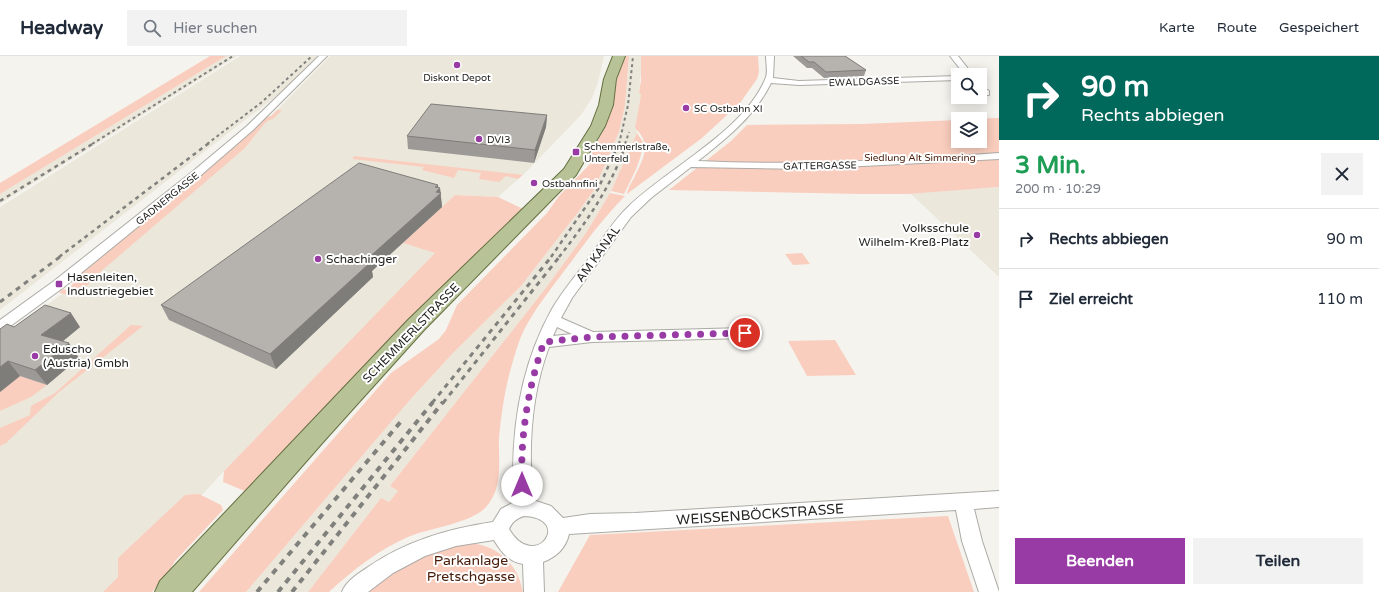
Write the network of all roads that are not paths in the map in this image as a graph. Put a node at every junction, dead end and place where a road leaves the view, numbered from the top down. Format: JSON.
{"nodes":[{"id":1,"x":323,"y":56,"type":"edge"},
{"id":2,"x":619,"y":56,"type":"edge"},
{"id":3,"x":770,"y":56,"type":"edge"},
{"id":4,"x":954,"y":56,"type":"edge"},
{"id":5,"x":963,"y":68,"type":"edge"},
{"id":6,"x":951,"y":78,"type":"edge"},
{"id":7,"x":770,"y":80,"type":"junction"},
{"id":8,"x":999,"y":156,"type":"edge"},
{"id":9,"x":688,"y":164,"type":"junction"},
{"id":10,"x":554,"y":320,"type":"junction"},
{"id":11,"x":0,"y":327,"type":"edge"},
{"id":12,"x":745,"y":333,"type":"dead end"},
{"id":13,"x":592,"y":337,"type":"junction"},
{"id":14,"x":544,"y":342,"type":"junction"},
{"id":15,"x":999,"y":499,"type":"edge"},
{"id":16,"x":963,"y":502,"type":"junction"},
{"id":17,"x":524,"y":508,"type":"junction"},
{"id":18,"x":558,"y":527,"type":"junction"},
{"id":19,"x":499,"y":530,"type":"junction"},
{"id":20,"x":533,"y":556,"type":"junction"},
{"id":21,"x":171,"y":592,"type":"edge"},
{"id":22,"x":352,"y":592,"type":"edge"},
{"id":23,"x":534,"y":592,"type":"edge"},
{"id":24,"x":990,"y":592,"type":"edge"}],
"edges":[{"from":1,"to":11,"type":"street","name":"GADNERGASSE"},
{"from":2,"to":21,"type":"main road","name":"SCHEMMERLSTRASSE"},
{"from":3,"to":7,"type":"street","name":"AM KANAL"},
{"from":4,"to":5,"type":"street"},
{"from":6,"to":7,"type":"street","name":"EWALDGASSE"},
{"from":7,"to":9,"type":"street","name":"AM KANAL"},
{"from":8,"to":9,"type":"street","name":"GATTERGASSE"},
{"from":9,"to":10,"type":"street","name":"AM KANAL"},
{"from":10,"to":13,"type":"street"},
{"from":10,"to":14,"type":"street","name":"AM KANAL"},
{"from":12,"to":13,"type":"street"},
{"from":13,"to":14,"type":"street"},
{"from":14,"to":17,"type":"street","name":"AM KANAL"},
{"from":15,"to":16,"type":"street","name":"WEISSENBÖCKSTRASSE"},
{"from":16,"to":18,"type":"street","name":"WEISSENBÖCKSTRASSE"},
{"from":16,"to":24,"type":"street"},
{"from":17,"to":18,"type":"street"},
{"from":17,"to":19,"type":"street"},
{"from":18,"to":20,"type":"street"},
{"from":19,"to":20,"type":"street"},
{"from":19,"to":22,"type":"street"},
{"from":20,"to":23,"type":"street"}]}
